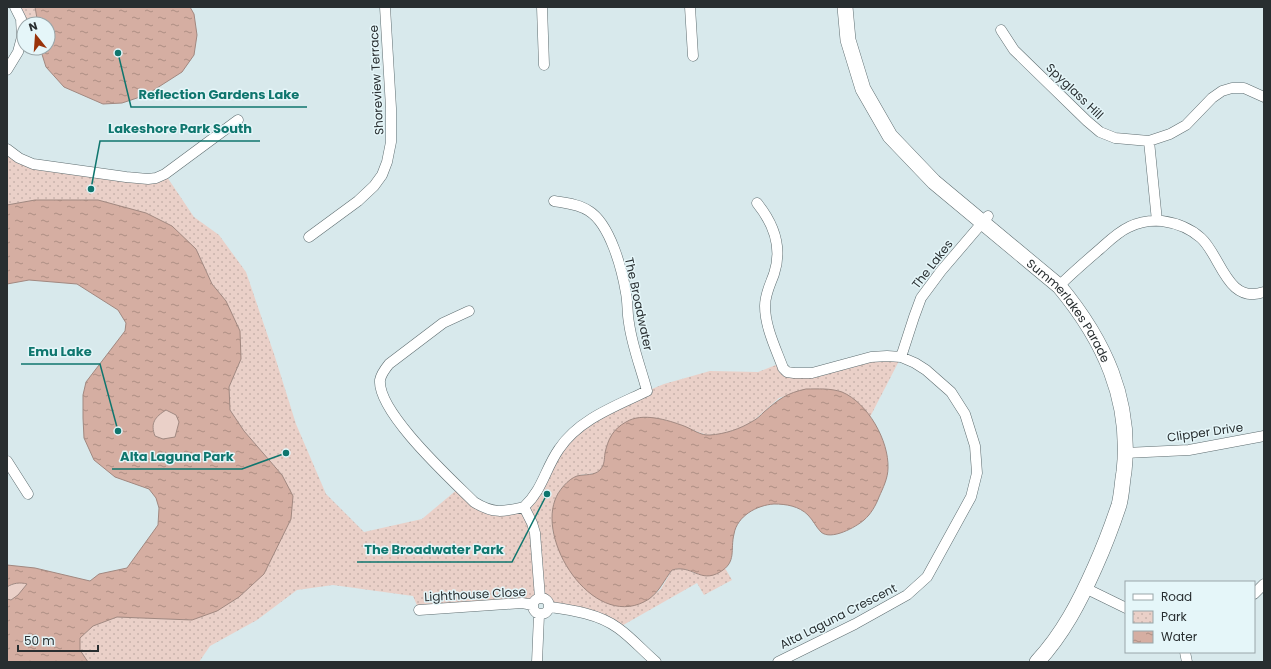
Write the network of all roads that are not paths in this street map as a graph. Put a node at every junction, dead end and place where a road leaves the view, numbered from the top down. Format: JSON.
{"nodes":[{"id":1,"x":15,"y":7,"type":"edge"},
{"id":2,"x":386,"y":7,"type":"edge"},
{"id":3,"x":542,"y":7,"type":"edge"},
{"id":4,"x":690,"y":7,"type":"edge"},
{"id":5,"x":845,"y":7,"type":"edge"},
{"id":6,"x":854,"y":7,"type":"edge"},
{"id":7,"x":1001,"y":30,"type":"dead end"},
{"id":8,"x":693,"y":56,"type":"dead end"},
{"id":9,"x":544,"y":65,"type":"dead end"},
{"id":10,"x":7,"y":70,"type":"edge"},
{"id":11,"x":1264,"y":97,"type":"edge"},
{"id":12,"x":238,"y":120,"type":"dead end"},
{"id":13,"x":1149,"y":141,"type":"junction"},
{"id":14,"x":7,"y":149,"type":"edge"},
{"id":15,"x":554,"y":201,"type":"dead end"},
{"id":16,"x":757,"y":203,"type":"dead end"},
{"id":17,"x":986,"y":219,"type":"junction"},
{"id":18,"x":1157,"y":221,"type":"junction"},
{"id":19,"x":309,"y":237,"type":"dead end"},
{"id":20,"x":1062,"y":283,"type":"junction"},
{"id":21,"x":1264,"y":292,"type":"edge"},
{"id":22,"x":469,"y":311,"type":"dead end"},
{"id":23,"x":901,"y":357,"type":"junction"},
{"id":24,"x":1264,"y":436,"type":"edge"},
{"id":25,"x":1130,"y":453,"type":"junction"},
{"id":26,"x":7,"y":461,"type":"edge"},
{"id":27,"x":28,"y":494,"type":"dead end"},
{"id":28,"x":524,"y":506,"type":"junction"},
{"id":29,"x":1264,"y":584,"type":"edge"},
{"id":30,"x":1089,"y":590,"type":"junction"},
{"id":31,"x":1255,"y":593,"type":"edge"},
{"id":32,"x":536,"y":602,"type":"junction"},
{"id":33,"x":550,"y":607,"type":"junction"},
{"id":34,"x":1125,"y":608,"type":"edge"},
{"id":35,"x":419,"y":610,"type":"dead end"},
{"id":36,"x":539,"y":615,"type":"junction"},
{"id":37,"x":537,"y":662,"type":"edge"},
{"id":38,"x":656,"y":662,"type":"edge"},
{"id":39,"x":778,"y":662,"type":"edge"},
{"id":40,"x":1037,"y":662,"type":"edge"},
{"id":41,"x":1050,"y":662,"type":"edge"}],
"edges":[{"from":1,"to":10,"type":"street"},
{"from":2,"to":19,"type":"street","name":"Shoreview Terrace"},
{"from":3,"to":9,"type":"street"},
{"from":4,"to":8,"type":"street"},
{"from":5,"to":17,"type":"street","name":"Summerlakes Parade"},
{"from":6,"to":17,"type":"street","name":"Summerlakes Parade"},
{"from":7,"to":13,"type":"street","name":"Spyglass Hill"},
{"from":11,"to":13,"type":"street","name":"Spyglass Hill"},
{"from":12,"to":14,"type":"street"},
{"from":13,"to":18,"type":"street"},
{"from":15,"to":28,"type":"street","name":"The Broadwater"},
{"from":16,"to":23,"type":"street"},
{"from":17,"to":20,"type":"street","name":"Summerlakes Parade"},
{"from":17,"to":23,"type":"street","name":"The Lakes"},
{"from":18,"to":20,"type":"street"},
{"from":18,"to":21,"type":"street"},
{"from":20,"to":25,"type":"street","name":"Summerlakes Parade"},
{"from":22,"to":28,"type":"street"},
{"from":23,"to":39,"type":"street","name":"Alta Laguna Crescent"},
{"from":24,"to":25,"type":"street","name":"Clipper Drive"},
{"from":25,"to":30,"type":"street","name":"Summerlakes Parade"},
{"from":26,"to":27,"type":"street"},
{"from":28,"to":32,"type":"street"},
{"from":29,"to":31,"type":"street"},
{"from":30,"to":34,"type":"street"},
{"from":30,"to":40,"type":"street","name":"Summerlakes Parade"},
{"from":30,"to":41,"type":"street","name":"Summerlakes Parade"},
{"from":32,"to":33,"type":"street"},
{"from":32,"to":35,"type":"street","name":"Lighthouse Close"},
{"from":32,"to":36,"type":"street"},
{"from":33,"to":36,"type":"street"},
{"from":33,"to":38,"type":"street"},
{"from":36,"to":37,"type":"street"}]}
